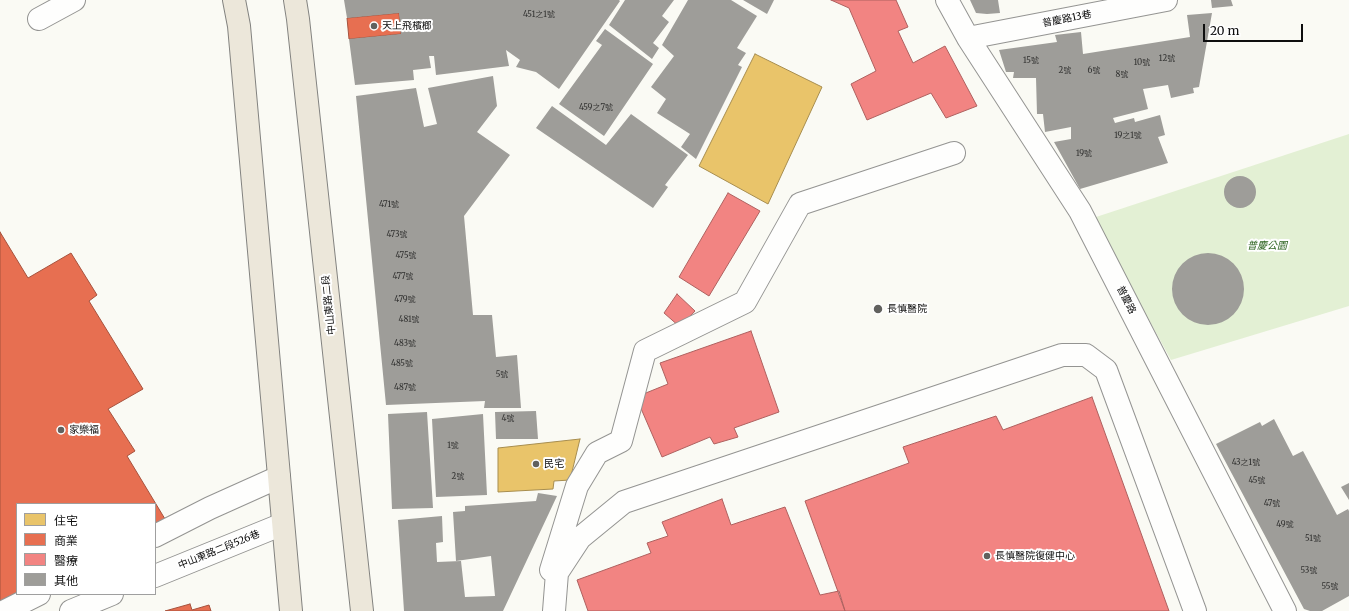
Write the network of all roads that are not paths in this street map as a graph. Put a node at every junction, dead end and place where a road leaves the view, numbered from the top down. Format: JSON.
{"nodes":[{"id":1,"x":74,"y":0,"type":"edge"},
{"id":2,"x":234,"y":0,"type":"edge"},
{"id":3,"x":295,"y":0,"type":"edge"},
{"id":4,"x":947,"y":0,"type":"edge"},
{"id":5,"x":1166,"y":0,"type":"edge"},
{"id":6,"x":39,"y":19,"type":"dead end"},
{"id":7,"x":968,"y":38,"type":"junction"},
{"id":8,"x":954,"y":153,"type":"dead end"},
{"id":9,"x":279,"y":477,"type":"junction"},
{"id":10,"x":283,"y":524,"type":"junction"},
{"id":11,"x":156,"y":535,"type":"edge"},
{"id":12,"x":156,"y":576,"type":"edge"},
{"id":13,"x":37,"y":595,"type":"edge"},
{"id":14,"x":110,"y":595,"type":"edge"},
{"id":15,"x":5,"y":611,"type":"edge"},
{"id":16,"x":71,"y":611,"type":"edge"},
{"id":17,"x":291,"y":611,"type":"edge"},
{"id":18,"x":362,"y":611,"type":"edge"},
{"id":19,"x":538,"y":611,"type":"edge"},
{"id":20,"x":554,"y":611,"type":"edge"},
{"id":21,"x":1195,"y":611,"type":"edge"},
{"id":22,"x":1285,"y":611,"type":"edge"}],
"edges":[{"from":1,"to":6,"type":"lane"},
{"from":2,"to":9,"type":"main road"},
{"from":3,"to":18,"type":"main road","name":"中山東路二段"},
{"from":4,"to":7,"type":"lane","name":"普慶路"},
{"from":5,"to":7,"type":"lane","name":"普慶路13巷"},
{"from":7,"to":22,"type":"lane","name":"普慶路"},
{"from":8,"to":19,"type":"lane"},
{"from":9,"to":10,"type":"main road"},
{"from":9,"to":11,"type":"lane"},
{"from":10,"to":12,"type":"lane","name":"中山東路二段526巷"},
{"from":10,"to":17,"type":"main road"},
{"from":13,"to":15,"type":"lane"},
{"from":14,"to":16,"type":"lane"},
{"from":20,"to":21,"type":"lane"}]}
